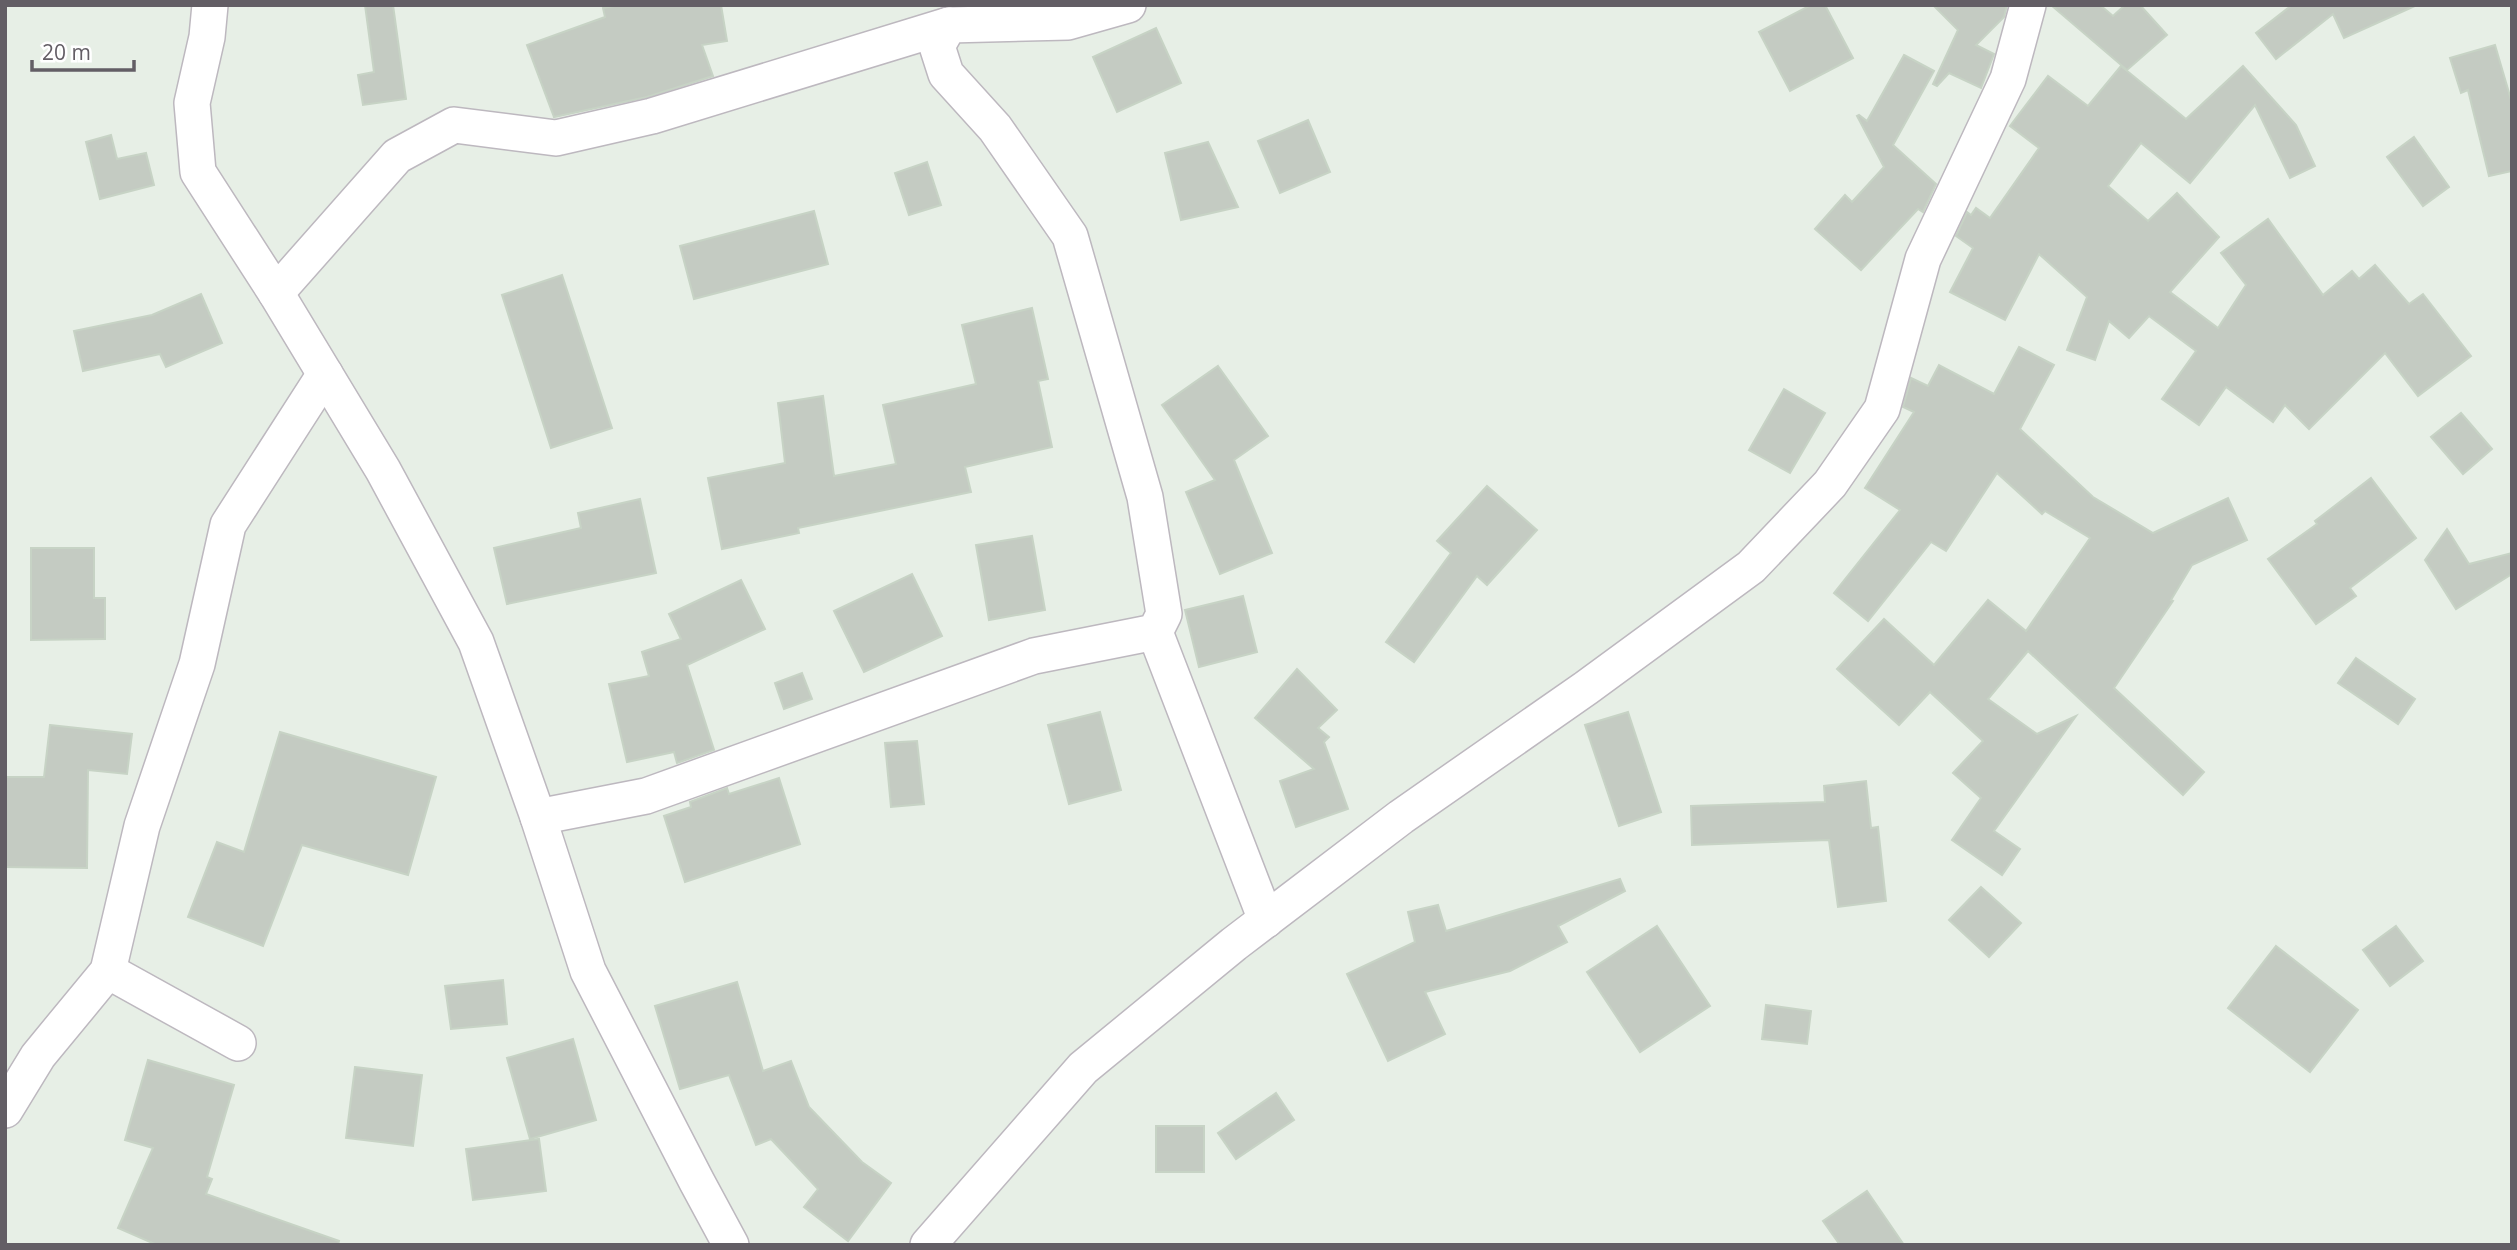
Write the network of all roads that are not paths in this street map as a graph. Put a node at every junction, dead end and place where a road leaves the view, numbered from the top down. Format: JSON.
{"nodes":[{"id":1,"x":210,"y":5,"type":"edge"},
{"id":2,"x":1128,"y":5,"type":"edge"},
{"id":3,"x":2028,"y":5,"type":"edge"},
{"id":4,"x":949,"y":24,"type":"junction"},
{"id":5,"x":276,"y":293,"type":"junction"},
{"id":6,"x":325,"y":374,"type":"junction"},
{"id":7,"x":1155,"y":632,"type":"junction"},
{"id":8,"x":538,"y":817,"type":"junction"},
{"id":9,"x":1266,"y":919,"type":"junction"},
{"id":10,"x":108,"y":971,"type":"junction"},
{"id":11,"x":238,"y":1043,"type":"dead end"},
{"id":12,"x":5,"y":1110,"type":"edge"},
{"id":13,"x":732,"y":1245,"type":"edge"},
{"id":14,"x":929,"y":1245,"type":"edge"}],
"edges":[{"from":1,"to":5,"type":"street"},
{"from":2,"to":4,"type":"street"},
{"from":3,"to":9,"type":"street"},
{"from":4,"to":5,"type":"street"},
{"from":4,"to":7,"type":"street"},
{"from":5,"to":6,"type":"street"},
{"from":6,"to":8,"type":"street"},
{"from":6,"to":10,"type":"street"},
{"from":7,"to":8,"type":"street"},
{"from":7,"to":9,"type":"street"},
{"from":8,"to":13,"type":"street"},
{"from":9,"to":14,"type":"street"},
{"from":10,"to":11,"type":"street"},
{"from":10,"to":12,"type":"street"}]}
